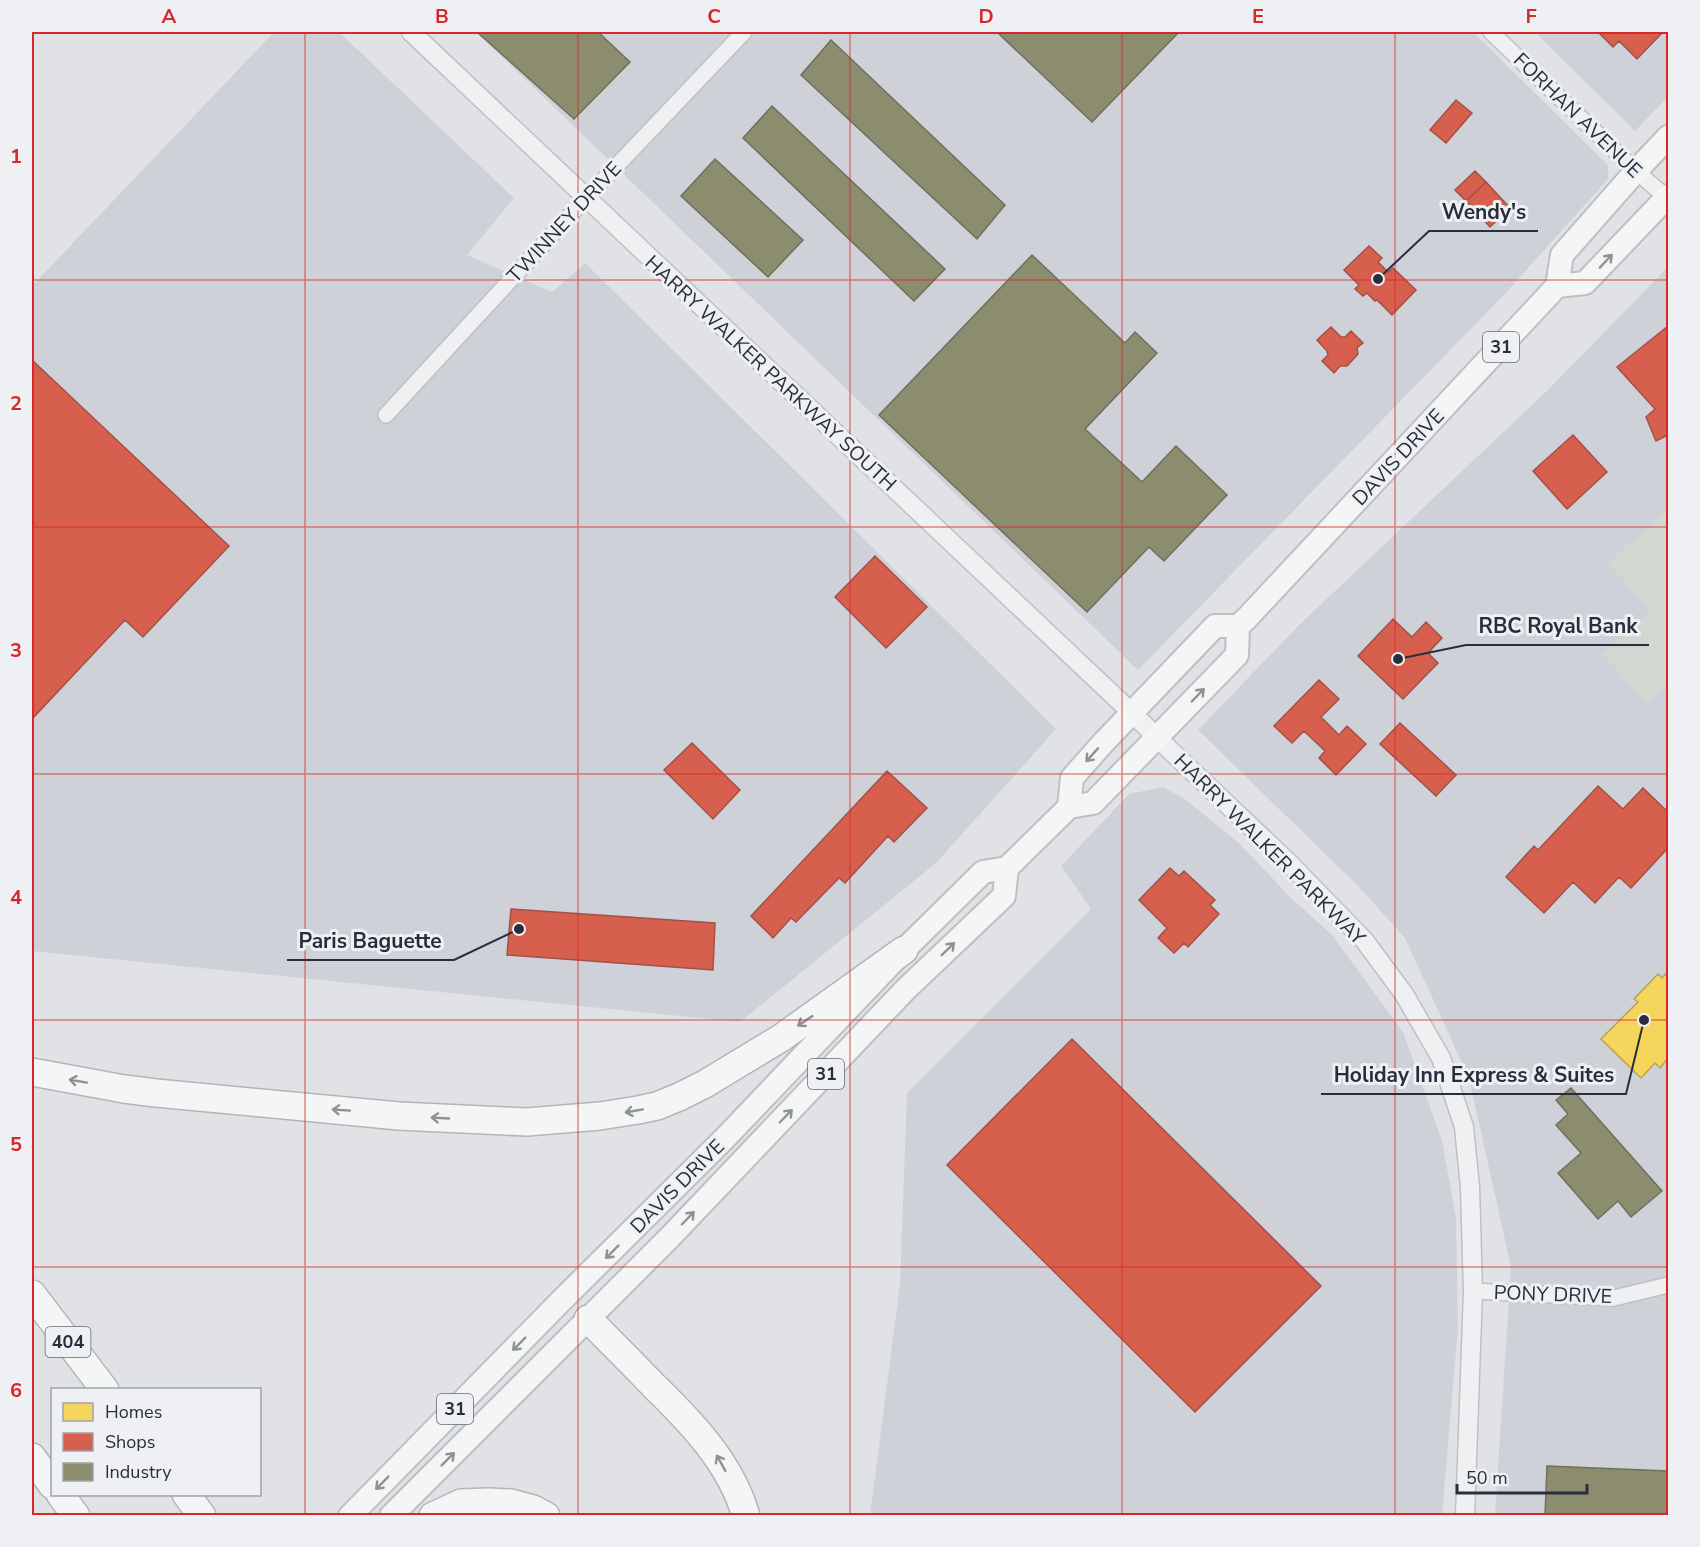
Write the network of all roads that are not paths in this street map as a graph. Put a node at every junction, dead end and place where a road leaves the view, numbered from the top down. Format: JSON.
{"nodes":[{"id":1,"x":411,"y":32,"type":"edge"},
{"id":2,"x":744,"y":32,"type":"edge"},
{"id":3,"x":1491,"y":32,"type":"edge"},
{"id":4,"x":1668,"y":136,"type":"edge"},
{"id":5,"x":1636,"y":171,"type":"junction"},
{"id":6,"x":1668,"y":197,"type":"edge"},
{"id":7,"x":586,"y":198,"type":"junction"},
{"id":8,"x":1557,"y":286,"type":"junction"},
{"id":9,"x":386,"y":415,"type":"dead end"},
{"id":10,"x":1238,"y":626,"type":"junction"},
{"id":11,"x":1132,"y":713,"type":"junction"},
{"id":12,"x":1157,"y":738,"type":"junction"},
{"id":13,"x":1069,"y":807,"type":"junction"},
{"id":14,"x":1007,"y":868,"type":"junction"},
{"id":15,"x":904,"y":950,"type":"junction"},
{"id":16,"x":32,"y":1071,"type":"edge"},
{"id":17,"x":1668,"y":1285,"type":"edge"},
{"id":18,"x":1473,"y":1292,"type":"junction"},
{"id":19,"x":32,"y":1294,"type":"edge"},
{"id":20,"x":588,"y":1319,"type":"junction"},
{"id":21,"x":104,"y":1388,"type":"edge"},
{"id":22,"x":32,"y":1457,"type":"edge"},
{"id":23,"x":51,"y":1484,"type":"edge"},
{"id":24,"x":62,"y":1496,"type":"edge"},
{"id":25,"x":188,"y":1496,"type":"edge"},
{"id":26,"x":76,"y":1515,"type":"edge"},
{"id":27,"x":202,"y":1515,"type":"edge"},
{"id":28,"x":351,"y":1515,"type":"edge"},
{"id":29,"x":391,"y":1515,"type":"edge"},
{"id":30,"x":433,"y":1515,"type":"edge"},
{"id":31,"x":546,"y":1515,"type":"edge"},
{"id":32,"x":746,"y":1515,"type":"edge"},
{"id":33,"x":1465,"y":1515,"type":"edge"}],
"edges":[{"from":1,"to":7,"type":"street","name":"HARRY WALKER PARKWAY SOUTH"},
{"from":2,"to":7,"type":"street","name":"TWINNEY DRIVE"},
{"from":3,"to":5,"type":"street","name":"FORHAN AVENUE"},
{"from":4,"to":5,"type":"main road"},
{"from":5,"to":6,"type":"street","name":"FORHAN AVENUE"},
{"from":5,"to":8,"type":"main road"},
{"from":8,"to":6,"type":"main road","one_way":true},
{"from":7,"to":9,"type":"street","name":"TWINNEY DRIVE"},
{"from":7,"to":11,"type":"street","name":"HARRY WALKER PARKWAY SOUTH"},
{"from":8,"to":10,"type":"main road","name":"DAVIS DRIVE","number":"31"},
{"from":10,"to":11,"type":"main road"},
{"from":12,"to":10,"type":"main road","name":"DAVIS DRIVE","number":"31","one_way":true},
{"from":11,"to":12,"type":"street","name":"HARRY WALKER PARKWAY"},
{"from":11,"to":13,"type":"main road","one_way":true},
{"from":12,"to":13,"type":"main road","name":"DAVIS DRIVE","number":"31"},
{"from":12,"to":18,"type":"street","name":"HARRY WALKER PARKWAY"},
{"from":13,"to":14,"type":"main road","name":"DAVIS DRIVE","number":"31"},
{"from":14,"to":15,"type":"main road","name":"DAVIS DRIVE","number":"31"},
{"from":20,"to":14,"type":"main road","name":"DAVIS DRIVE","number":"31","one_way":true},
{"from":15,"to":16,"type":"highway","one_way":true},
{"from":15,"to":28,"type":"main road","name":"DAVIS DRIVE","number":"31","one_way":true},
{"from":17,"to":18,"type":"street","name":"PONY DRIVE"},
{"from":18,"to":33,"type":"street","name":"HARRY WALKER PARKWAY"},
{"from":19,"to":21,"type":"highway","number":"404"},
{"from":29,"to":20,"type":"main road","name":"DAVIS DRIVE","number":"31","one_way":true},
{"from":32,"to":20,"type":"highway","one_way":true},
{"from":22,"to":23,"type":"highway"},
{"from":24,"to":26,"type":"highway"},
{"from":25,"to":27,"type":"highway"},
{"from":30,"to":31,"type":"highway"}]}
